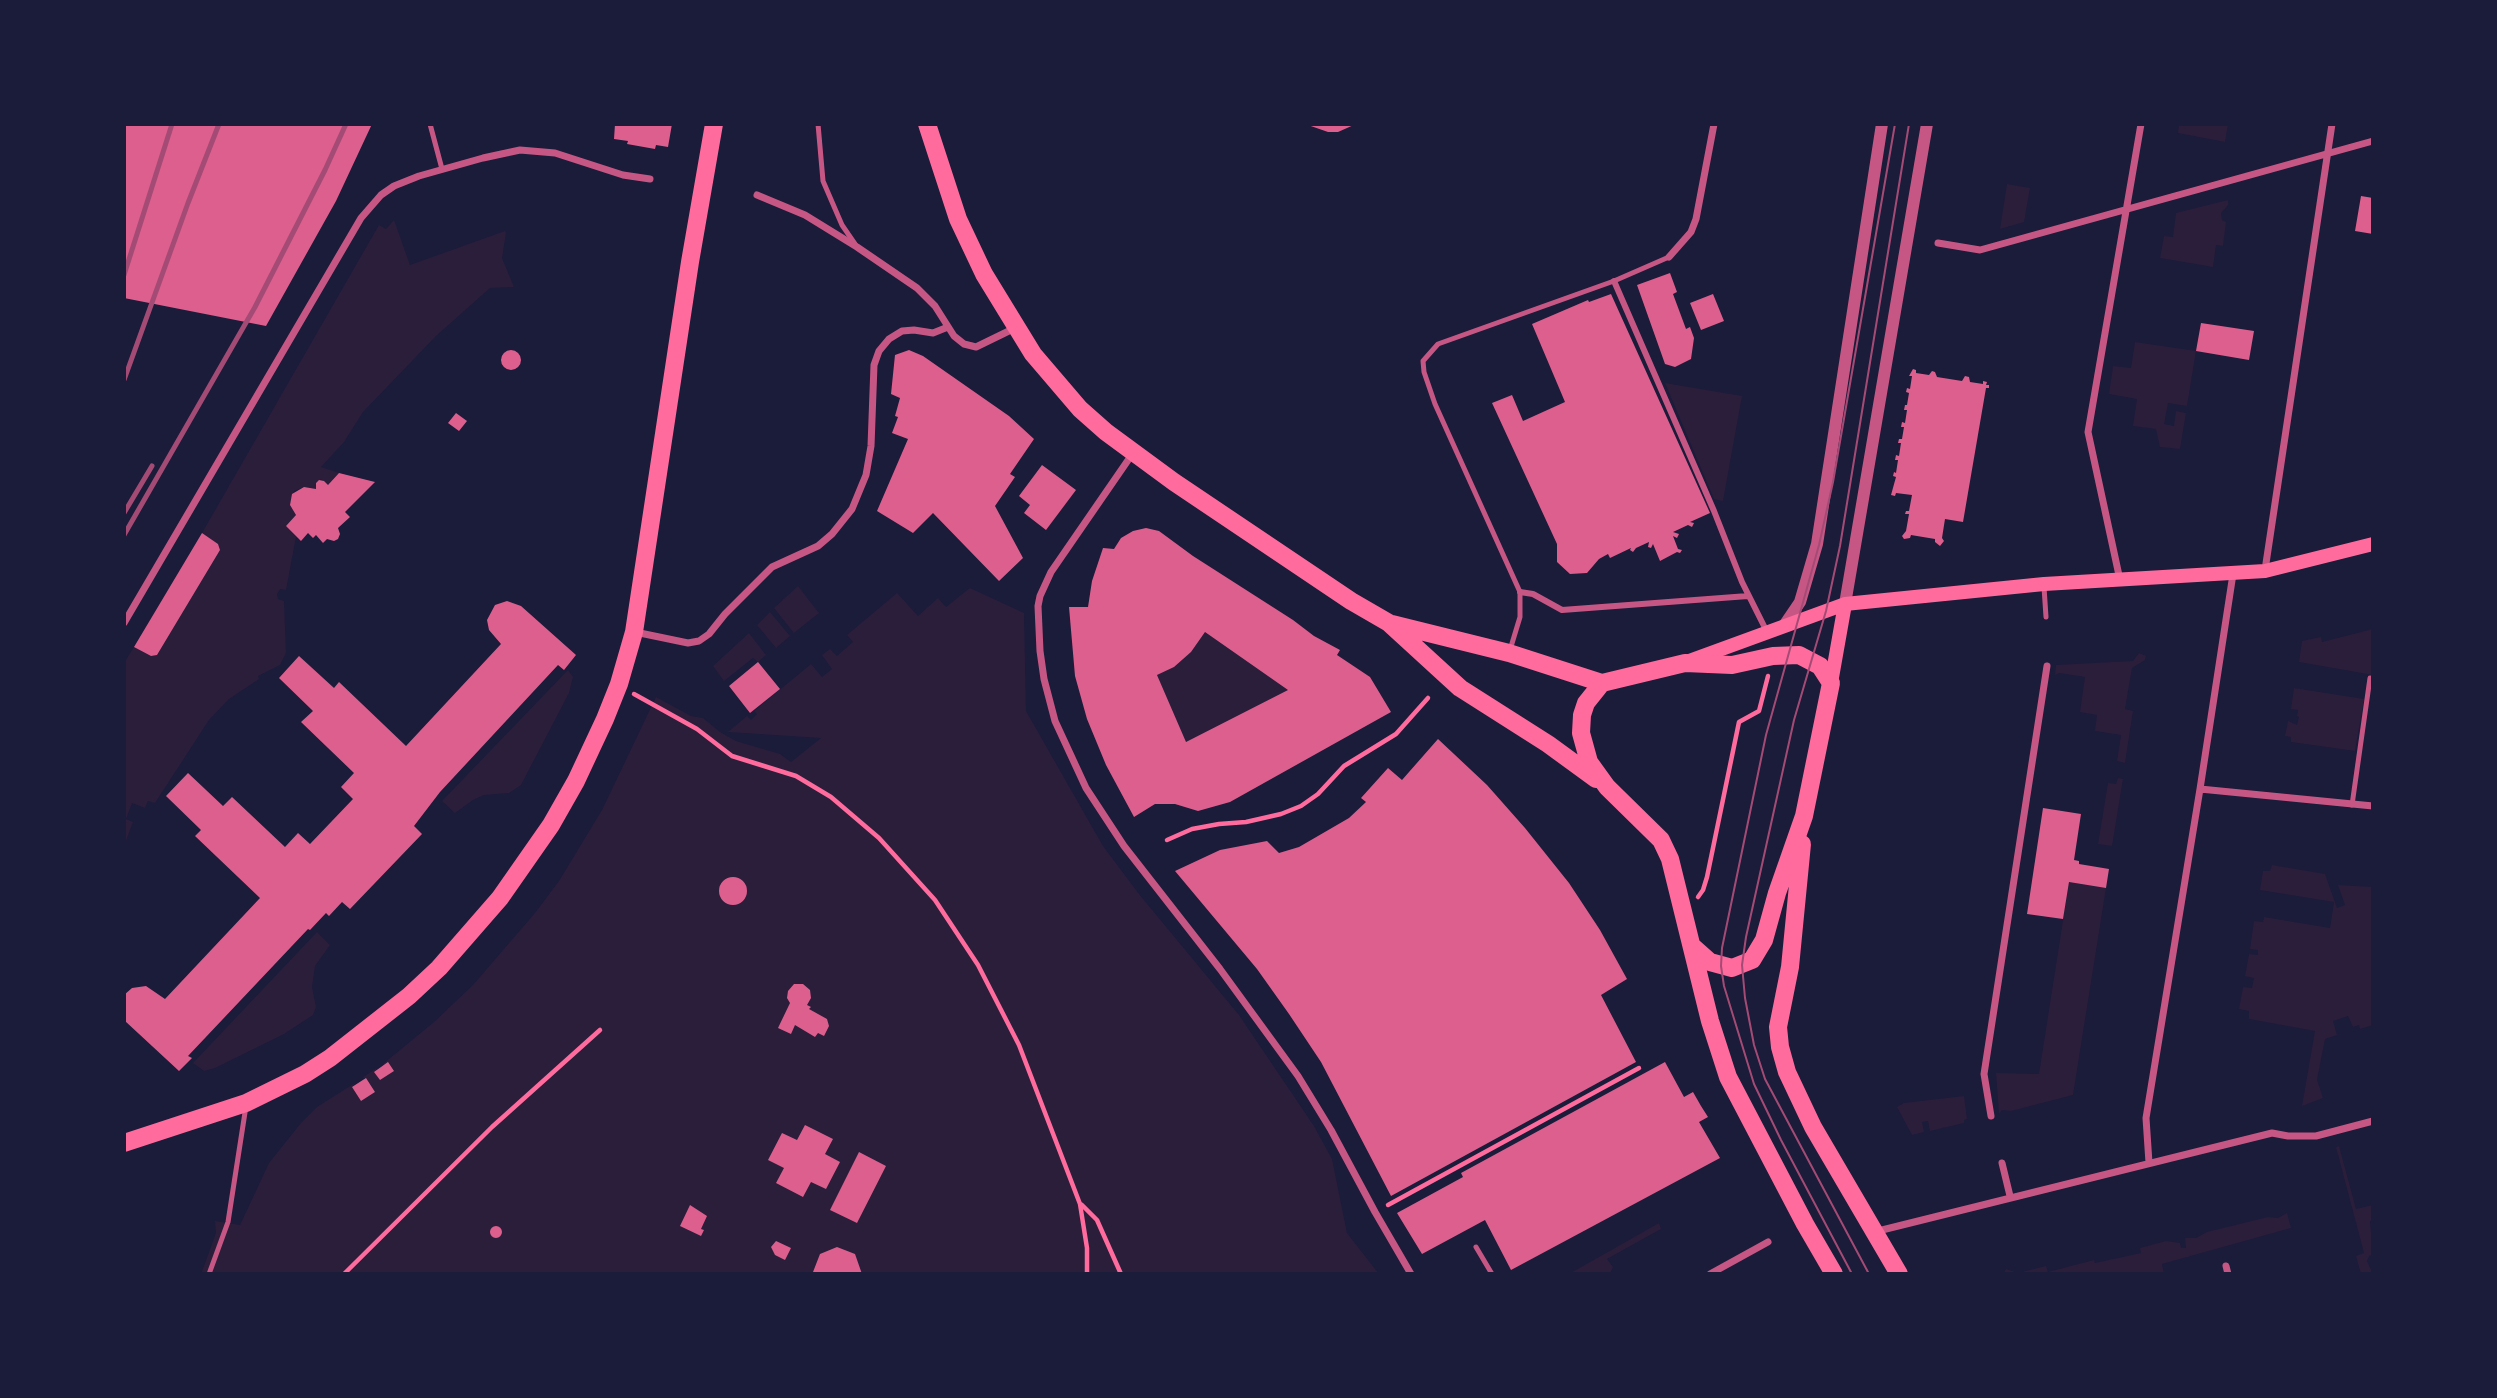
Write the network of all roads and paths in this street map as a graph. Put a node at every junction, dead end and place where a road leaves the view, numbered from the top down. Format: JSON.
{"nodes":[{"id":1,"x":430,"y":124,"type":"edge"},
{"id":2,"x":714,"y":124,"type":"edge"},
{"id":3,"x":818,"y":124,"type":"edge"},
{"id":4,"x":927,"y":124,"type":"edge"},
{"id":5,"x":1714,"y":124,"type":"edge"},
{"id":6,"x":1882,"y":124,"type":"edge"},
{"id":7,"x":1927,"y":124,"type":"edge"},
{"id":8,"x":2141,"y":124,"type":"edge"},
{"id":9,"x":2332,"y":124,"type":"edge"},
{"id":10,"x":2373,"y":141,"type":"edge"},
{"id":11,"x":2328,"y":153,"type":"junction"},
{"id":12,"x":442,"y":169,"type":"junction"},
{"id":13,"x":650,"y":179,"type":"dead end"},
{"id":14,"x":757,"y":195,"type":"dead end"},
{"id":15,"x":2126,"y":208,"type":"junction"},
{"id":16,"x":1938,"y":243,"type":"dead end"},
{"id":17,"x":857,"y":247,"type":"junction"},
{"id":18,"x":1669,"y":257,"type":"joint"},
{"id":19,"x":1614,"y":281,"type":"junction"},
{"id":20,"x":948,"y":327,"type":"junction"},
{"id":21,"x":1016,"y":327,"type":"junction"},
{"id":22,"x":1133,"y":453,"type":"junction"},
{"id":23,"x":2373,"y":544,"type":"edge"},
{"id":24,"x":2265,"y":571,"type":"junction"},
{"id":25,"x":2233,"y":574,"type":"junction"},
{"id":26,"x":2120,"y":580,"type":"junction"},
{"id":27,"x":2044,"y":584,"type":"junction"},
{"id":28,"x":1520,"y":592,"type":"junction"},
{"id":29,"x":1748,"y":596,"type":"junction"},
{"id":30,"x":1845,"y":604,"type":"junction"},
{"id":31,"x":2046,"y":617,"type":"dead end"},
{"id":32,"x":124,"y":623,"type":"edge"},
{"id":33,"x":1388,"y":623,"type":"junction"},
{"id":34,"x":1783,"y":627,"type":"junction"},
{"id":35,"x":634,"y":632,"type":"junction"},
{"id":36,"x":1768,"y":633,"type":"junction"},
{"id":37,"x":1509,"y":653,"type":"junction"},
{"id":38,"x":1773,"y":656,"type":"junction"},
{"id":39,"x":1685,"y":663,"type":"junction"},
{"id":40,"x":2047,"y":666,"type":"dead end"},
{"id":41,"x":2370,"y":678,"type":"dead end"},
{"id":42,"x":1602,"y":683,"type":"junction"},
{"id":43,"x":1831,"y":683,"type":"junction"},
{"id":44,"x":1428,"y":698,"type":"dead end"},
{"id":45,"x":653,"y":706,"type":"dead end"},
{"id":46,"x":1607,"y":787,"type":"junction"},
{"id":47,"x":2200,"y":789,"type":"junction"},
{"id":48,"x":2352,"y":805,"type":"junction"},
{"id":49,"x":2373,"y":806,"type":"edge"},
{"id":50,"x":1804,"y":816,"type":"junction"},
{"id":51,"x":1167,"y":839,"type":"dead end"},
{"id":52,"x":1681,"y":902,"type":"junction"},
{"id":53,"x":1692,"y":946,"type":"junction"},
{"id":54,"x":600,"y":1030,"type":"dead end"},
{"id":55,"x":1639,"y":1068,"type":"dead end"},
{"id":56,"x":246,"y":1103,"type":"junction"},
{"id":57,"x":1992,"y":1116,"type":"dead end"},
{"id":58,"x":2373,"y":1121,"type":"edge"},
{"id":59,"x":124,"y":1143,"type":"edge"},
{"id":60,"x":2002,"y":1163,"type":"dead end"},
{"id":61,"x":2148,"y":1163,"type":"junction"},
{"id":62,"x":2010,"y":1196,"type":"junction"},
{"id":63,"x":1080,"y":1204,"type":"junction"},
{"id":64,"x":1375,"y":1213,"type":"junction"},
{"id":65,"x":1873,"y":1232,"type":"junction"},
{"id":66,"x":1768,"y":1242,"type":"dead end"},
{"id":67,"x":1476,"y":1247,"type":"dead end"},
{"id":68,"x":209,"y":1274,"type":"edge"},
{"id":69,"x":344,"y":1274,"type":"edge"},
{"id":70,"x":1087,"y":1274,"type":"edge"},
{"id":71,"x":1121,"y":1274,"type":"edge"},
{"id":72,"x":1411,"y":1274,"type":"edge"},
{"id":73,"x":1492,"y":1274,"type":"edge"},
{"id":74,"x":1710,"y":1274,"type":"edge"},
{"id":75,"x":1834,"y":1274,"type":"edge"},
{"id":76,"x":1899,"y":1274,"type":"edge"}],
"edges":[{"from":1,"to":12,"type":"lane"},
{"from":2,"to":35,"type":"main road"},
{"from":3,"to":17,"type":"lane"},
{"from":4,"to":21,"type":"main road"},
{"from":5,"to":18,"type":"street"},
{"from":6,"to":34,"type":"street"},
{"from":7,"to":30,"type":"street"},
{"from":8,"to":15,"type":"street"},
{"from":9,"to":11,"type":"street"},
{"from":10,"to":11,"type":"street"},
{"from":11,"to":15,"type":"street"},
{"from":11,"to":24,"type":"street"},
{"from":12,"to":13,"type":"street"},
{"from":12,"to":32,"type":"street"},
{"from":14,"to":17,"type":"street"},
{"from":15,"to":16,"type":"street"},
{"from":15,"to":26,"type":"street"},
{"from":17,"to":20,"type":"street"},
{"from":18,"to":19,"type":"lane"},
{"from":19,"to":28,"type":"lane"},
{"from":19,"to":29,"type":"street"},
{"from":20,"to":21,"type":"street"},
{"from":20,"to":35,"type":"street"},
{"from":21,"to":22,"type":"main road"},
{"from":22,"to":33,"type":"main road"},
{"from":22,"to":64,"type":"street"},
{"from":23,"to":24,"type":"main road"},
{"from":24,"to":25,"type":"main road"},
{"from":25,"to":26,"type":"main road"},
{"from":25,"to":47,"type":"street"},
{"from":26,"to":27,"type":"main road"},
{"from":27,"to":30,"type":"main road"},
{"from":27,"to":31,"type":"lane"},
{"from":28,"to":29,"type":"street"},
{"from":28,"to":37,"type":"lane"},
{"from":29,"to":36,"type":"street"},
{"from":30,"to":34,"type":"main road"},
{"from":30,"to":43,"type":"main road"},
{"from":33,"to":37,"type":"main road"},
{"from":33,"to":46,"type":"main road"},
{"from":34,"to":36,"type":"main road"},
{"from":35,"to":56,"type":"main road"},
{"from":36,"to":39,"type":"main road"},
{"from":37,"to":42,"type":"main road"},
{"from":38,"to":39,"type":"main road"},
{"from":38,"to":43,"type":"main road"},
{"from":38,"to":52,"type":"path"},
{"from":39,"to":42,"type":"main road"},
{"from":40,"to":57,"type":"street"},
{"from":41,"to":48,"type":"lane"},
{"from":42,"to":46,"type":"main road"},
{"from":43,"to":50,"type":"main road"},
{"from":44,"to":51,"type":"path"},
{"from":45,"to":63,"type":"path"},
{"from":46,"to":52,"type":"main road"},
{"from":47,"to":48,"type":"street"},
{"from":47,"to":61,"type":"street"},
{"from":48,"to":49,"type":"street"},
{"from":50,"to":53,"type":"main road"},
{"from":50,"to":65,"type":"main road"},
{"from":52,"to":53,"type":"main road"},
{"from":53,"to":75,"type":"main road"},
{"from":54,"to":69,"type":"path"},
{"from":55,"to":64,"type":"path"},
{"from":56,"to":59,"type":"main road"},
{"from":56,"to":68,"type":"lane"},
{"from":58,"to":61,"type":"street"},
{"from":60,"to":62,"type":"street"},
{"from":61,"to":62,"type":"street"},
{"from":62,"to":65,"type":"street"},
{"from":63,"to":70,"type":"path"},
{"from":63,"to":71,"type":"path"},
{"from":64,"to":72,"type":"street"},
{"from":65,"to":76,"type":"main road"},
{"from":66,"to":74,"type":"street"},
{"from":67,"to":73,"type":"lane"}]}
